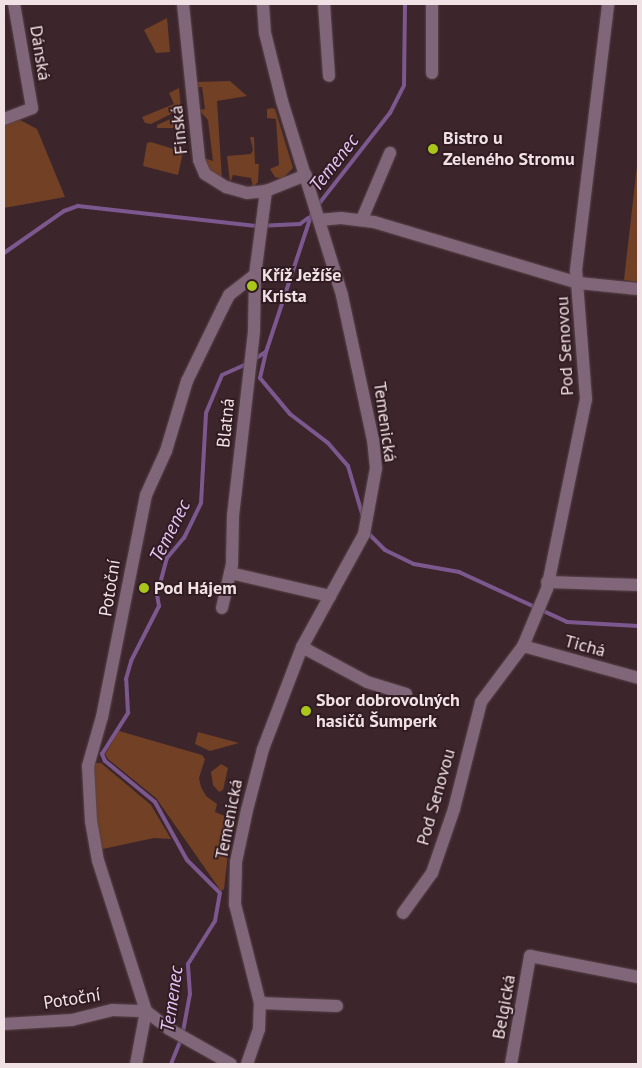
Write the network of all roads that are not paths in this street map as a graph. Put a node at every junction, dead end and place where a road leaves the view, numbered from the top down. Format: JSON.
{"nodes":[{"id":1,"x":14,"y":4,"type":"edge"},
{"id":2,"x":183,"y":4,"type":"edge"},
{"id":3,"x":263,"y":4,"type":"edge"},
{"id":4,"x":324,"y":4,"type":"edge"},
{"id":5,"x":432,"y":4,"type":"edge"},
{"id":6,"x":608,"y":4,"type":"edge"},
{"id":7,"x":432,"y":73,"type":"dead end"},
{"id":8,"x":329,"y":76,"type":"dead end"},
{"id":9,"x":4,"y":119,"type":"edge"},
{"id":10,"x":390,"y":153,"type":"dead end"},
{"id":11,"x":307,"y":181,"type":"junction"},
{"id":12,"x":266,"y":191,"type":"junction"},
{"id":13,"x":318,"y":217,"type":"junction"},
{"id":14,"x":362,"y":219,"type":"junction"},
{"id":15,"x":255,"y":276,"type":"junction"},
{"id":16,"x":579,"y":284,"type":"junction"},
{"id":17,"x":638,"y":289,"type":"edge"},
{"id":18,"x":230,"y":574,"type":"junction"},
{"id":19,"x":546,"y":582,"type":"junction"},
{"id":20,"x":638,"y":585,"type":"edge"},
{"id":21,"x":330,"y":596,"type":"junction"},
{"id":22,"x":222,"y":608,"type":"dead end"},
{"id":23,"x":523,"y":646,"type":"junction"},
{"id":24,"x":302,"y":647,"type":"junction"},
{"id":25,"x":638,"y":678,"type":"edge"},
{"id":26,"x":406,"y":694,"type":"dead end"},
{"id":27,"x":403,"y":913,"type":"dead end"},
{"id":28,"x":638,"y":977,"type":"edge"},
{"id":29,"x":260,"y":1003,"type":"junction"},
{"id":30,"x":337,"y":1006,"type":"dead end"},
{"id":31,"x":146,"y":1012,"type":"junction"},
{"id":32,"x":4,"y":1024,"type":"edge"},
{"id":33,"x":136,"y":1064,"type":"edge"},
{"id":34,"x":231,"y":1064,"type":"edge"},
{"id":35,"x":247,"y":1064,"type":"edge"},
{"id":36,"x":512,"y":1064,"type":"edge"}],
"edges":[{"from":1,"to":9,"type":"street","name":"Dánská"},
{"from":2,"to":12,"type":"street","name":"Finská"},
{"from":3,"to":11,"type":"street","name":"Temenická"},
{"from":4,"to":8,"type":"street"},
{"from":5,"to":7,"type":"street"},
{"from":6,"to":16,"type":"street","name":"Pod Senovou"},
{"from":10,"to":14,"type":"street"},
{"from":11,"to":12,"type":"street","name":"Finská"},
{"from":11,"to":13,"type":"street","name":"Temenická"},
{"from":12,"to":15,"type":"street"},
{"from":13,"to":14,"type":"street"},
{"from":13,"to":21,"type":"street","name":"Temenická"},
{"from":14,"to":16,"type":"street"},
{"from":15,"to":18,"type":"street","name":"Blatná"},
{"from":15,"to":31,"type":"street","name":"Potoční"},
{"from":16,"to":17,"type":"street","name":"Pod Senovou"},
{"from":16,"to":19,"type":"street","name":"Pod Senovou"},
{"from":18,"to":21,"type":"street"},
{"from":18,"to":22,"type":"street","name":"Blatná"},
{"from":19,"to":20,"type":"street"},
{"from":19,"to":23,"type":"street","name":"Pod Senovou"},
{"from":21,"to":24,"type":"street","name":"Temenická"},
{"from":23,"to":25,"type":"street","name":"Tichá"},
{"from":23,"to":27,"type":"street","name":"Pod Senovou"},
{"from":24,"to":26,"type":"street"},
{"from":24,"to":29,"type":"street","name":"Temenická"},
{"from":28,"to":36,"type":"street","name":"Belgická"},
{"from":29,"to":30,"type":"street"},
{"from":29,"to":35,"type":"street","name":"Temenická"},
{"from":31,"to":32,"type":"street","name":"Potoční"},
{"from":31,"to":33,"type":"street","name":"Potoční"},
{"from":31,"to":34,"type":"street"}]}
